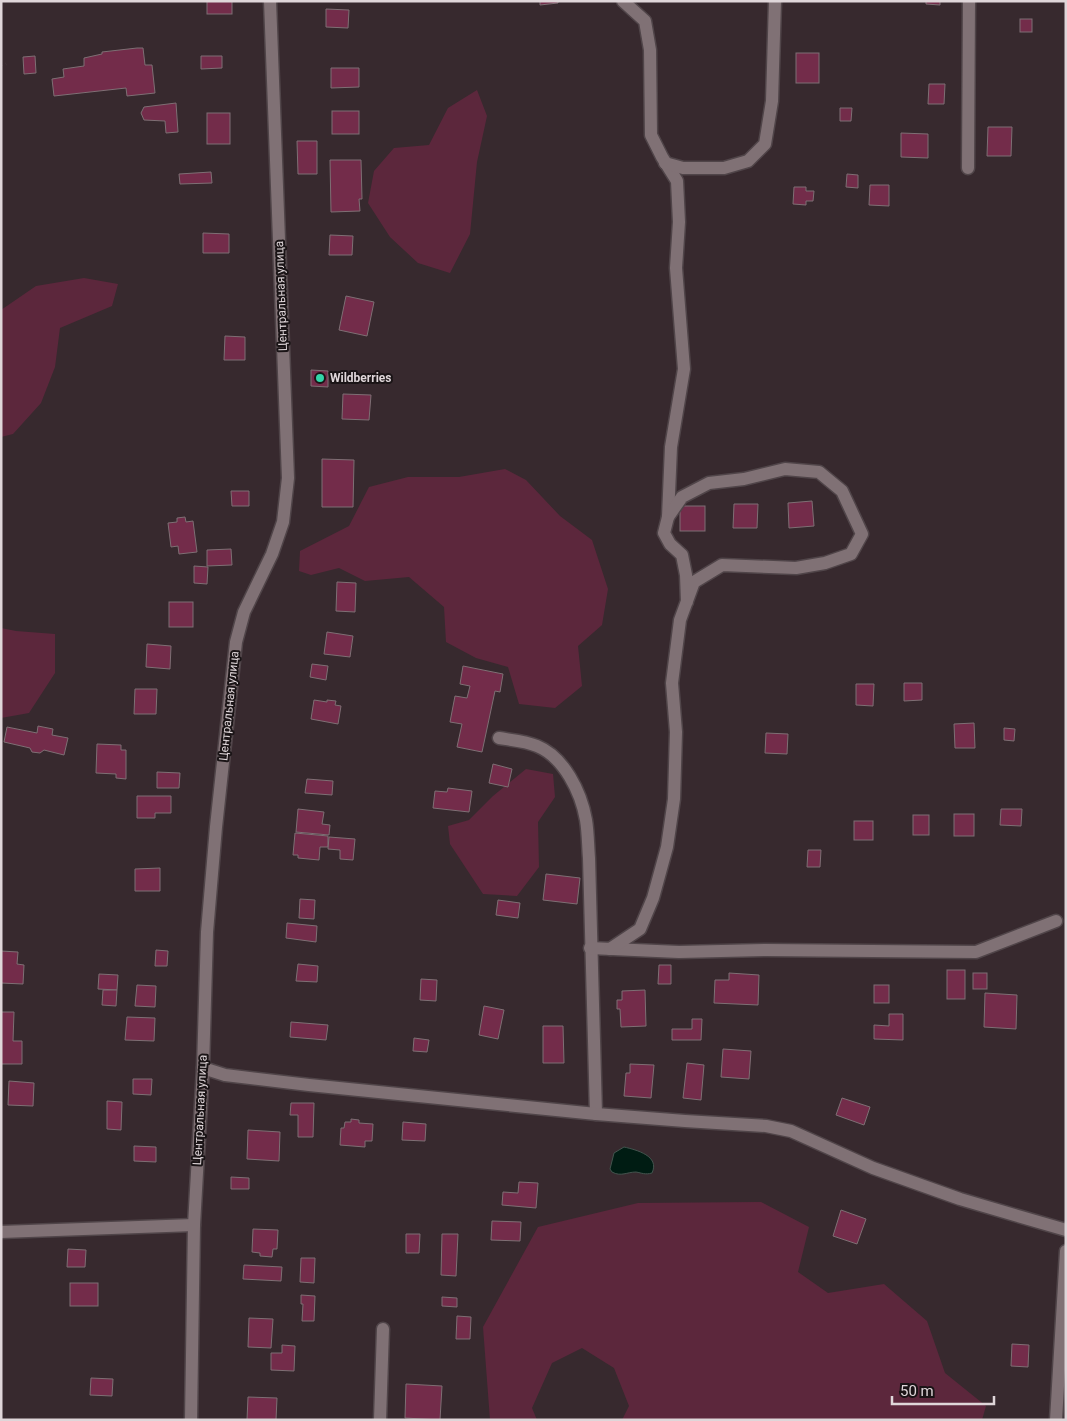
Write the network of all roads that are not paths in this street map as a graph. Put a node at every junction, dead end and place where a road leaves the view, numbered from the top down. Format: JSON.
{"nodes":[{"id":1,"x":270,"y":1,"type":"edge"},
{"id":2,"x":623,"y":1,"type":"edge"},
{"id":3,"x":775,"y":1,"type":"edge"},
{"id":4,"x":970,"y":1,"type":"edge"},
{"id":5,"x":665,"y":163,"type":"junction"},
{"id":6,"x":968,"y":168,"type":"dead end"},
{"id":7,"x":668,"y":517,"type":"junction"},
{"id":8,"x":687,"y":602,"type":"junction"},
{"id":9,"x":499,"y":738,"type":"dead end"},
{"id":10,"x":1056,"y":921,"type":"dead end"},
{"id":11,"x":590,"y":948,"type":"junction"},
{"id":12,"x":610,"y":949,"type":"junction"},
{"id":13,"x":203,"y":1068,"type":"junction"},
{"id":14,"x":596,"y":1114,"type":"junction"},
{"id":15,"x":194,"y":1225,"type":"junction"},
{"id":16,"x":1066,"y":1230,"type":"edge"},
{"id":17,"x":1,"y":1232,"type":"edge"},
{"id":18,"x":1066,"y":1251,"type":"edge"},
{"id":19,"x":383,"y":1329,"type":"dead end"},
{"id":20,"x":190,"y":1420,"type":"edge"},
{"id":21,"x":380,"y":1420,"type":"edge"},
{"id":22,"x":1056,"y":1420,"type":"edge"}],
"edges":[{"from":1,"to":13,"type":"street","name":"Центральная улица"},
{"from":2,"to":5,"type":"street"},
{"from":3,"to":5,"type":"street"},
{"from":4,"to":6,"type":"street"},
{"from":5,"to":7,"type":"street"},
{"from":7,"to":8,"type":"street"},
{"from":7,"to":8,"type":"street"},
{"from":8,"to":12,"type":"street"},
{"from":9,"to":11,"type":"street"},
{"from":10,"to":12,"type":"street"},
{"from":11,"to":12,"type":"street"},
{"from":11,"to":14,"type":"street"},
{"from":13,"to":14,"type":"street"},
{"from":13,"to":15,"type":"street","name":"Центральная улица"},
{"from":14,"to":16,"type":"street"},
{"from":15,"to":17,"type":"street"},
{"from":15,"to":20,"type":"street","name":"Центральная улица"},
{"from":18,"to":22,"type":"street"},
{"from":19,"to":21,"type":"street"}]}
